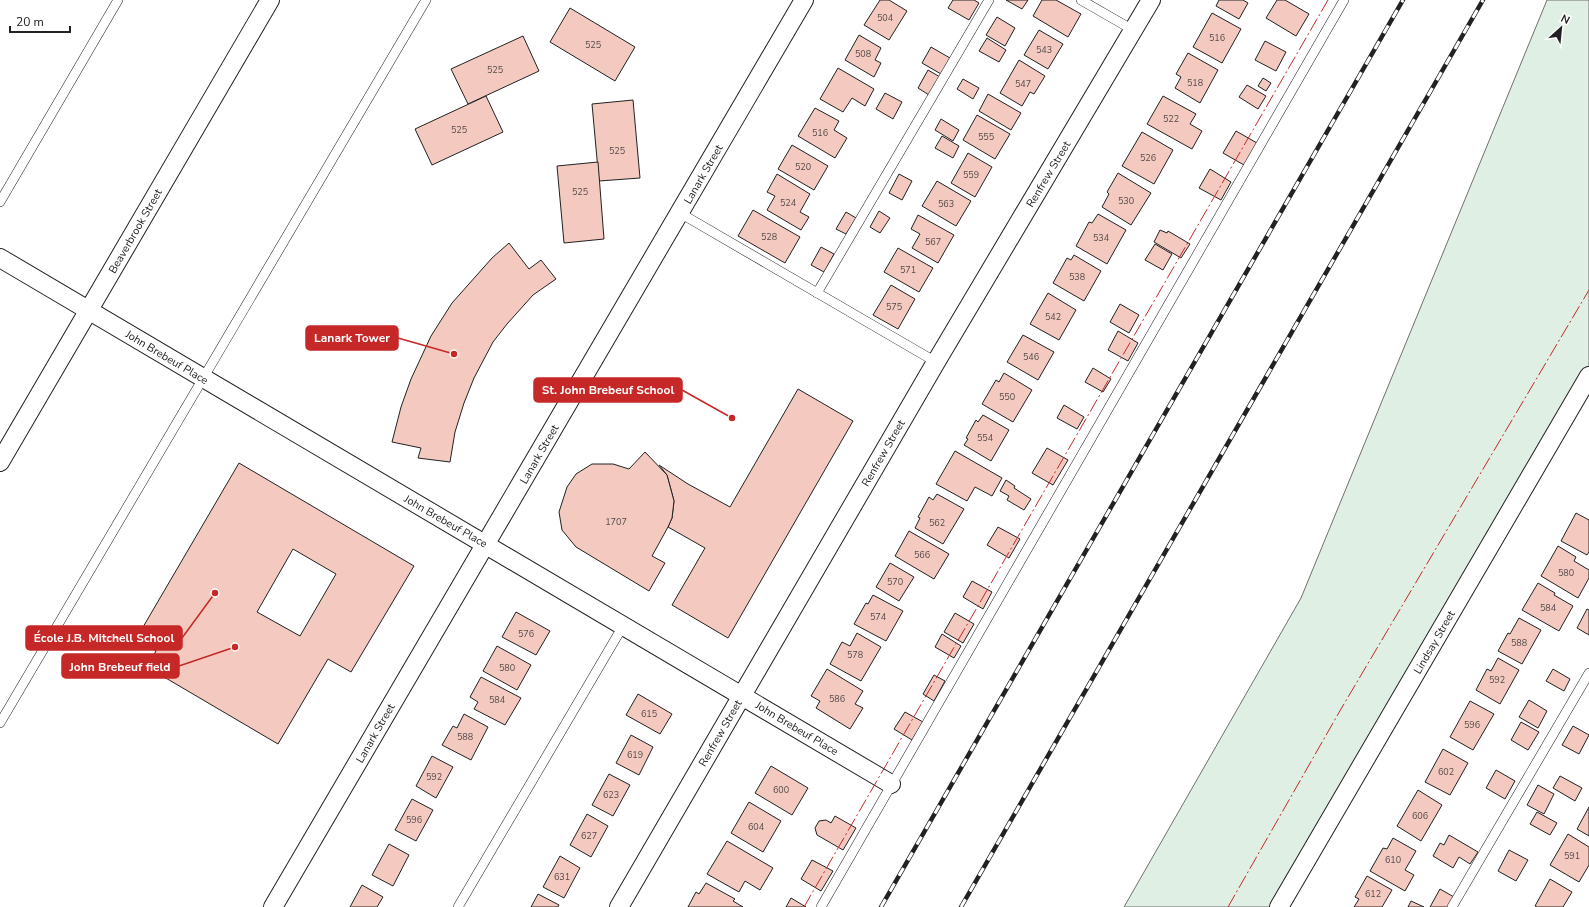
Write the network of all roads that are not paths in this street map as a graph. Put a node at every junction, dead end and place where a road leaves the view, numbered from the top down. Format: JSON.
{"nodes":[{"id":1,"x":118,"y":0,"type":"edge"},
{"id":2,"x":270,"y":0,"type":"edge"},
{"id":3,"x":426,"y":0,"type":"edge"},
{"id":4,"x":804,"y":0,"type":"edge"},
{"id":5,"x":989,"y":0,"type":"edge"},
{"id":6,"x":1081,"y":0,"type":"edge"},
{"id":7,"x":1151,"y":0,"type":"edge"},
{"id":8,"x":1344,"y":0,"type":"edge"},
{"id":9,"x":1133,"y":30,"type":"junction"},
{"id":10,"x":0,"y":202,"type":"edge"},
{"id":11,"x":680,"y":213,"type":"junction"},
{"id":12,"x":0,"y":258,"type":"edge"},
{"id":13,"x":817,"y":293,"type":"junction"},
{"id":14,"x":88,"y":311,"type":"junction"},
{"id":15,"x":936,"y":362,"type":"junction"},
{"id":16,"x":1589,"y":376,"type":"edge"},
{"id":17,"x":203,"y":378,"type":"junction"},
{"id":18,"x":0,"y":462,"type":"edge"},
{"id":19,"x":486,"y":545,"type":"junction"},
{"id":20,"x":623,"y":626,"type":"junction"},
{"id":21,"x":1589,"y":673,"type":"edge"},
{"id":22,"x":742,"y":696,"type":"junction"},
{"id":23,"x":0,"y":722,"type":"edge"},
{"id":24,"x":892,"y":784,"type":"junction"},
{"id":25,"x":273,"y":907,"type":"edge"},
{"id":26,"x":458,"y":907,"type":"edge"},
{"id":27,"x":618,"y":907,"type":"edge"},
{"id":28,"x":821,"y":907,"type":"edge"},
{"id":29,"x":1279,"y":907,"type":"edge"},
{"id":30,"x":1452,"y":907,"type":"edge"}],
"edges":[{"from":1,"to":10,"type":"lane"},
{"from":2,"to":14,"type":"street","name":"Beaverbrook Street"},
{"from":3,"to":17,"type":"lane"},
{"from":4,"to":11,"type":"street","name":"Lanark Street"},
{"from":5,"to":13,"type":"lane"},
{"from":6,"to":9,"type":"lane"},
{"from":7,"to":9,"type":"street","name":"Renfrew Street"},
{"from":8,"to":24,"type":"lane"},
{"from":9,"to":15,"type":"street","name":"Renfrew Street"},
{"from":11,"to":13,"type":"lane"},
{"from":11,"to":19,"type":"street","name":"Lanark Street"},
{"from":12,"to":14,"type":"street","name":"John Brebeuf Place"},
{"from":13,"to":15,"type":"lane"},
{"from":14,"to":17,"type":"street","name":"John Brebeuf Place"},
{"from":14,"to":18,"type":"street","name":"Beaverbrook Street"},
{"from":15,"to":22,"type":"street","name":"Renfrew Street"},
{"from":16,"to":29,"type":"street","name":"Lindsay Street"},
{"from":17,"to":19,"type":"street","name":"John Brebeuf Place"},
{"from":17,"to":23,"type":"lane"},
{"from":19,"to":20,"type":"street","name":"John Brebeuf Place"},
{"from":19,"to":25,"type":"street","name":"Lanark Street"},
{"from":20,"to":22,"type":"street","name":"John Brebeuf Place"},
{"from":20,"to":26,"type":"lane"},
{"from":21,"to":30,"type":"lane"},
{"from":22,"to":24,"type":"street","name":"John Brebeuf Place"},
{"from":22,"to":27,"type":"street","name":"Renfrew Street"},
{"from":24,"to":28,"type":"lane"}]}
